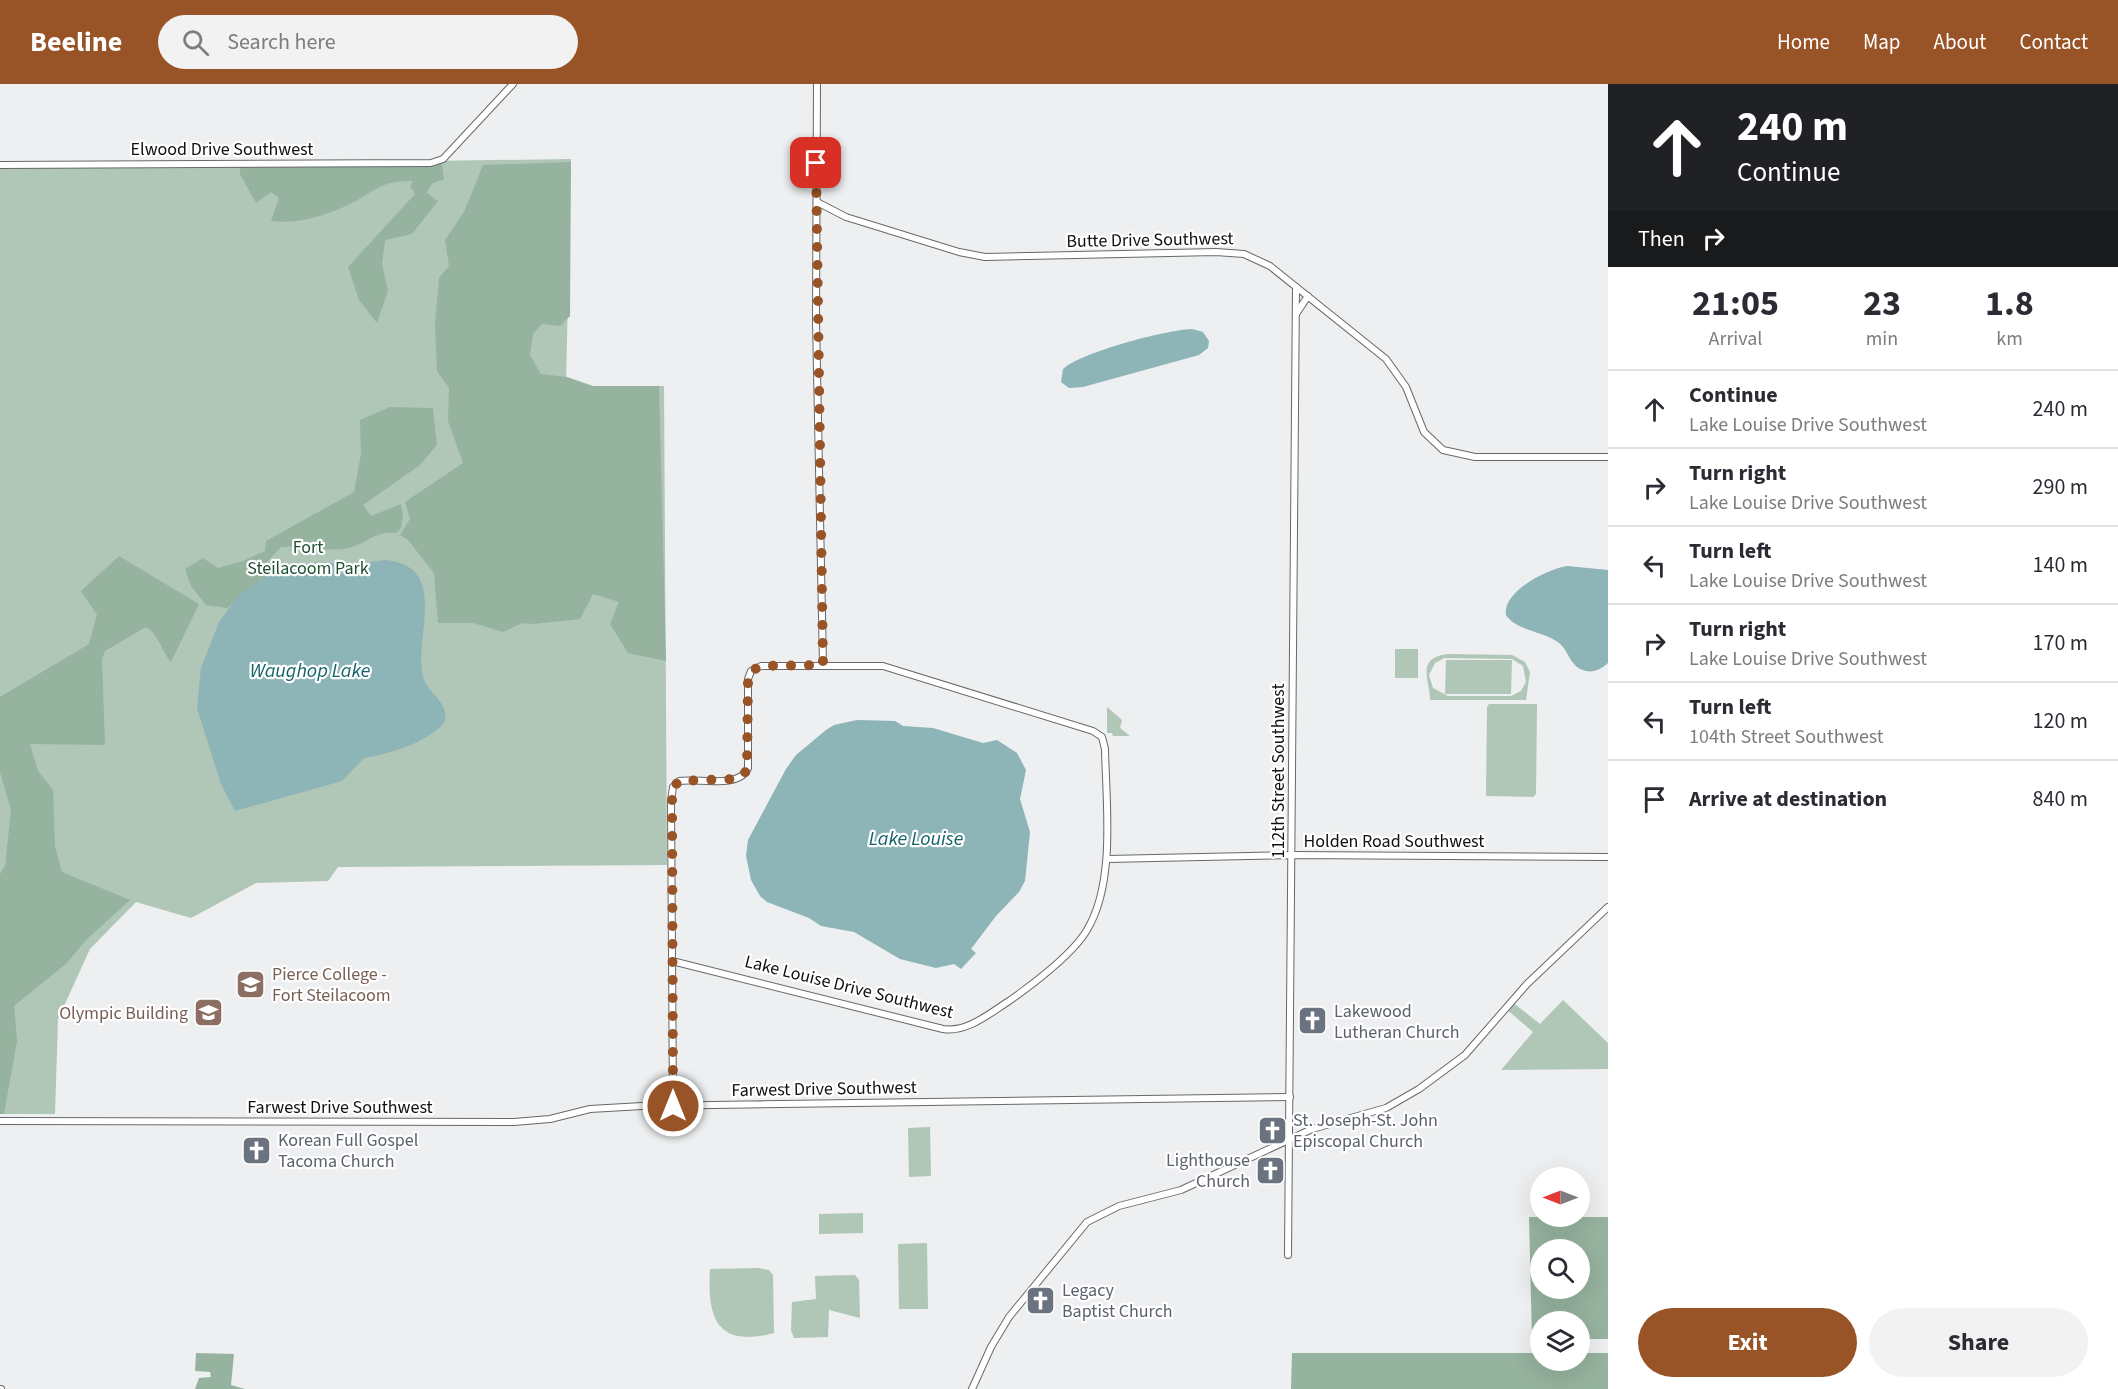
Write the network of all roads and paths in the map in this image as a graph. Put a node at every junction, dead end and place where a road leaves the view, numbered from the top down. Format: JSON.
{"nodes":[{"id":1,"x":513,"y":84,"type":"edge"},
{"id":2,"x":817,"y":84,"type":"edge"},
{"id":3,"x":0,"y":165,"type":"edge"},
{"id":4,"x":816,"y":202,"type":"junction"},
{"id":5,"x":1296,"y":287,"type":"junction"},
{"id":6,"x":1308,"y":296,"type":"junction"},
{"id":7,"x":1296,"y":314,"type":"junction"},
{"id":8,"x":1608,"y":457,"type":"edge"},
{"id":9,"x":823,"y":665,"type":"junction"},
{"id":10,"x":1292,"y":855,"type":"junction"},
{"id":11,"x":1608,"y":857,"type":"edge"},
{"id":12,"x":1107,"y":859,"type":"junction"},
{"id":13,"x":1608,"y":907,"type":"edge"},
{"id":14,"x":672,"y":961,"type":"junction"},
{"id":15,"x":1290,"y":1097,"type":"junction"},
{"id":16,"x":673,"y":1106,"type":"junction"},
{"id":17,"x":0,"y":1121,"type":"edge"},
{"id":18,"x":1290,"y":1140,"type":"junction"},
{"id":19,"x":1288,"y":1255,"type":"dead end"},
{"id":20,"x":972,"y":1389,"type":"edge"}],
"edges":[{"from":1,"to":3,"type":"street","name":"Elwood Drive Southwest"},
{"from":2,"to":4,"type":"street"},
{"from":4,"to":5,"type":"street","name":"Butte Drive Southwest"},
{"from":4,"to":9,"type":"street"},
{"from":5,"to":6,"type":"street","name":"Butte Drive Southwest"},
{"from":5,"to":7,"type":"street","name":"112th Street Southwest"},
{"from":6,"to":7,"type":"street"},
{"from":6,"to":8,"type":"street","name":"Butte Drive Southwest"},
{"from":7,"to":10,"type":"street","name":"112th Street Southwest"},
{"from":9,"to":12,"type":"street","name":"Lake Louise Drive Southwest"},
{"from":9,"to":14,"type":"street","name":"Lake Louise Drive Southwest"},
{"from":10,"to":11,"type":"street","name":"Holden Road Southwest"},
{"from":10,"to":12,"type":"street","name":"Holden Road Southwest"},
{"from":10,"to":15,"type":"street","name":"112th Street Southwest"},
{"from":12,"to":14,"type":"street","name":"Lake Louise Drive Southwest"},
{"from":13,"to":18,"type":"street"},
{"from":14,"to":16,"type":"street"},
{"from":15,"to":16,"type":"street","name":"Farwest Drive Southwest"},
{"from":15,"to":18,"type":"street","name":"112th Street Southwest"},
{"from":16,"to":17,"type":"street","name":"Farwest Drive Southwest"},
{"from":18,"to":19,"type":"street","name":"112th Street Southwest"},
{"from":18,"to":20,"type":"street"}]}
